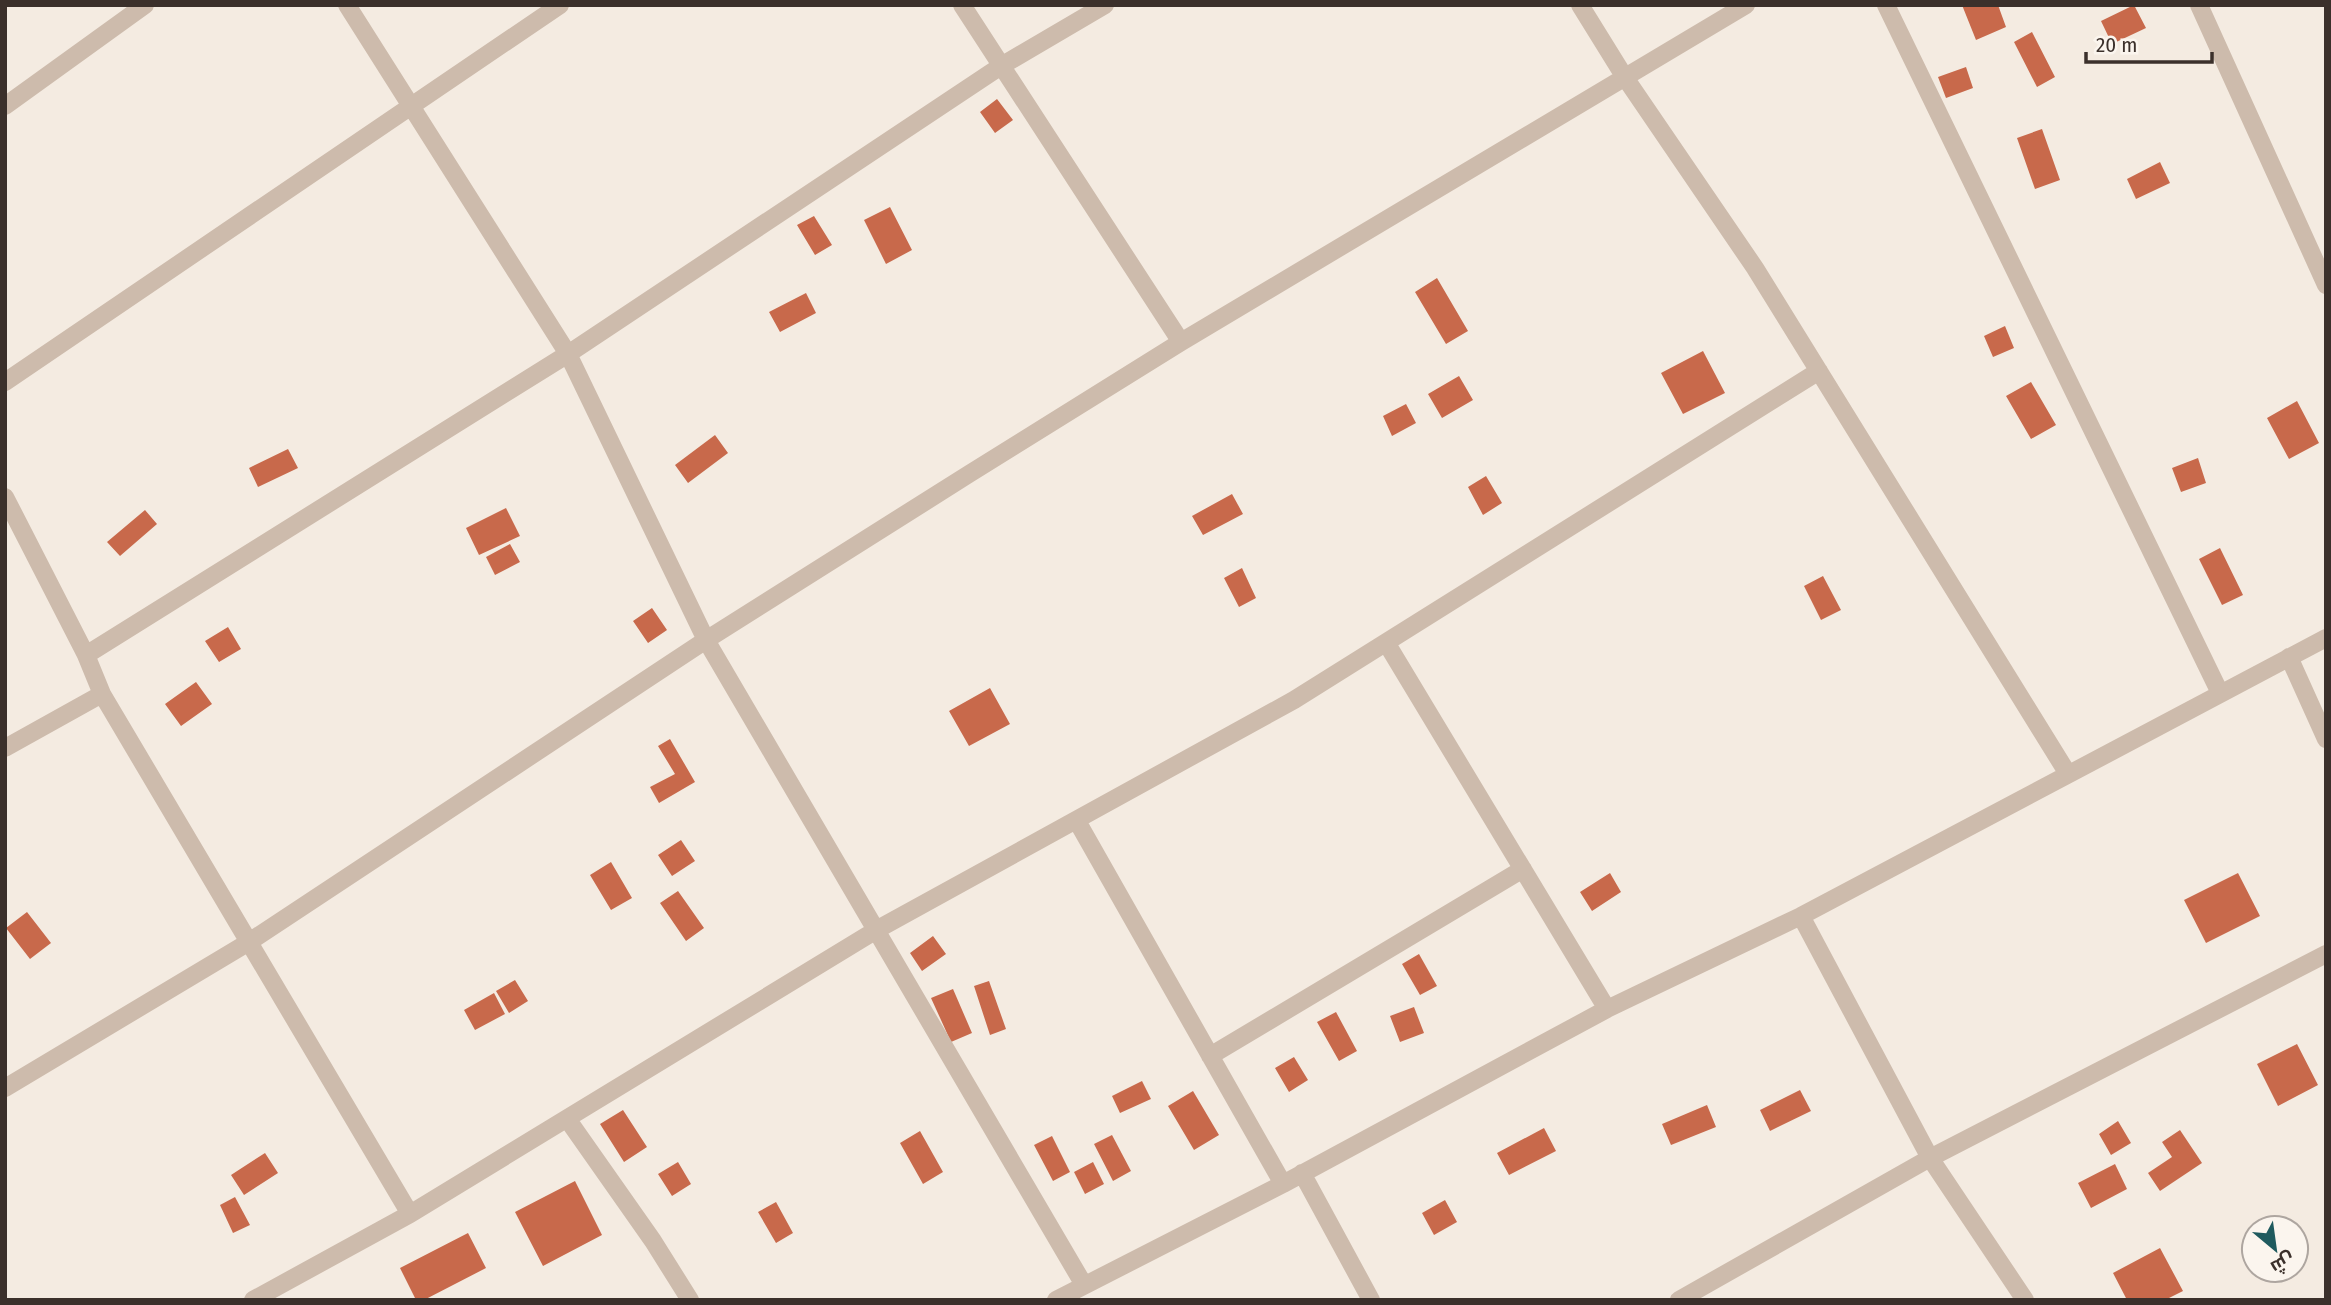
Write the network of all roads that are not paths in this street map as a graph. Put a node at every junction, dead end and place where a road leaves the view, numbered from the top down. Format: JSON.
{"nodes":[{"id":1,"x":145,"y":5,"type":"edge"},
{"id":2,"x":346,"y":5,"type":"edge"},
{"id":3,"x":560,"y":5,"type":"edge"},
{"id":4,"x":962,"y":5,"type":"edge"},
{"id":5,"x":1105,"y":5,"type":"edge"},
{"id":6,"x":1580,"y":5,"type":"edge"},
{"id":7,"x":1746,"y":5,"type":"edge"},
{"id":8,"x":1886,"y":5,"type":"edge"},
{"id":9,"x":2199,"y":5,"type":"edge"},
{"id":10,"x":1001,"y":66,"type":"junction"},
{"id":11,"x":1623,"y":76,"type":"junction"},
{"id":12,"x":5,"y":106,"type":"edge"},
{"id":13,"x":410,"y":107,"type":"junction"},
{"id":14,"x":2326,"y":285,"type":"edge"},
{"id":15,"x":1181,"y":342,"type":"junction"},
{"id":16,"x":568,"y":354,"type":"junction"},
{"id":17,"x":1819,"y":371,"type":"junction"},
{"id":18,"x":5,"y":382,"type":"edge"},
{"id":19,"x":5,"y":497,"type":"edge"},
{"id":20,"x":2326,"y":638,"type":"edge"},
{"id":21,"x":706,"y":640,"type":"junction"},
{"id":22,"x":1387,"y":644,"type":"junction"},
{"id":23,"x":86,"y":655,"type":"junction"},
{"id":24,"x":2289,"y":657,"type":"junction"},
{"id":25,"x":2220,"y":693,"type":"junction"},
{"id":26,"x":102,"y":694,"type":"junction"},
{"id":27,"x":2326,"y":739,"type":"edge"},
{"id":28,"x":5,"y":748,"type":"edge"},
{"id":29,"x":2067,"y":774,"type":"junction"},
{"id":30,"x":1077,"y":821,"type":"junction"},
{"id":31,"x":1523,"y":869,"type":"junction"},
{"id":32,"x":1801,"y":916,"type":"junction"},
{"id":33,"x":878,"y":929,"type":"junction"},
{"id":34,"x":249,"y":942,"type":"junction"},
{"id":35,"x":2326,"y":954,"type":"edge"},
{"id":36,"x":1607,"y":1009,"type":"junction"},
{"id":37,"x":1210,"y":1056,"type":"junction"},
{"id":38,"x":5,"y":1088,"type":"edge"},
{"id":39,"x":568,"y":1120,"type":"junction"},
{"id":40,"x":1930,"y":1158,"type":"junction"},
{"id":41,"x":1302,"y":1173,"type":"junction"},
{"id":42,"x":1283,"y":1184,"type":"junction"},
{"id":43,"x":410,"y":1214,"type":"junction"},
{"id":44,"x":1084,"y":1285,"type":"junction"},
{"id":45,"x":278,"y":1294,"type":"edge"},
{"id":46,"x":253,"y":1300,"type":"edge"},
{"id":47,"x":690,"y":1300,"type":"edge"},
{"id":48,"x":1056,"y":1300,"type":"edge"},
{"id":49,"x":1371,"y":1300,"type":"edge"},
{"id":50,"x":1679,"y":1300,"type":"edge"},
{"id":51,"x":2025,"y":1300,"type":"edge"}],
"edges":[{"from":1,"to":12,"type":"street"},
{"from":2,"to":13,"type":"street"},
{"from":3,"to":13,"type":"street"},
{"from":4,"to":10,"type":"street"},
{"from":5,"to":10,"type":"street"},
{"from":6,"to":11,"type":"street"},
{"from":7,"to":11,"type":"street"},
{"from":8,"to":25,"type":"street"},
{"from":9,"to":14,"type":"street"},
{"from":10,"to":15,"type":"street"},
{"from":10,"to":16,"type":"street"},
{"from":11,"to":15,"type":"street"},
{"from":11,"to":17,"type":"street"},
{"from":13,"to":16,"type":"street"},
{"from":13,"to":18,"type":"street"},
{"from":15,"to":21,"type":"street"},
{"from":16,"to":21,"type":"street"},
{"from":16,"to":23,"type":"street"},
{"from":17,"to":22,"type":"street"},
{"from":17,"to":29,"type":"street"},
{"from":19,"to":23,"type":"street"},
{"from":20,"to":24,"type":"street"},
{"from":21,"to":33,"type":"street"},
{"from":21,"to":34,"type":"street"},
{"from":22,"to":30,"type":"street"},
{"from":22,"to":31,"type":"street"},
{"from":23,"to":26,"type":"street"},
{"from":24,"to":25,"type":"street"},
{"from":24,"to":27,"type":"street"},
{"from":25,"to":29,"type":"street"},
{"from":26,"to":28,"type":"street"},
{"from":26,"to":34,"type":"street"},
{"from":29,"to":32,"type":"street"},
{"from":30,"to":33,"type":"street"},
{"from":30,"to":37,"type":"street"},
{"from":31,"to":36,"type":"street"},
{"from":31,"to":37,"type":"street"},
{"from":32,"to":36,"type":"street"},
{"from":32,"to":40,"type":"street"},
{"from":33,"to":39,"type":"street"},
{"from":33,"to":44,"type":"street"},
{"from":34,"to":38,"type":"street"},
{"from":34,"to":43,"type":"street"},
{"from":35,"to":40,"type":"street"},
{"from":36,"to":41,"type":"street"},
{"from":37,"to":42,"type":"street"},
{"from":39,"to":43,"type":"street"},
{"from":39,"to":47,"type":"street"},
{"from":40,"to":50,"type":"street"},
{"from":40,"to":51,"type":"street"},
{"from":41,"to":42,"type":"street"},
{"from":41,"to":49,"type":"street"},
{"from":42,"to":44,"type":"street"},
{"from":43,"to":45,"type":"street"},
{"from":44,"to":48,"type":"street"},
{"from":45,"to":46,"type":"street"}]}
